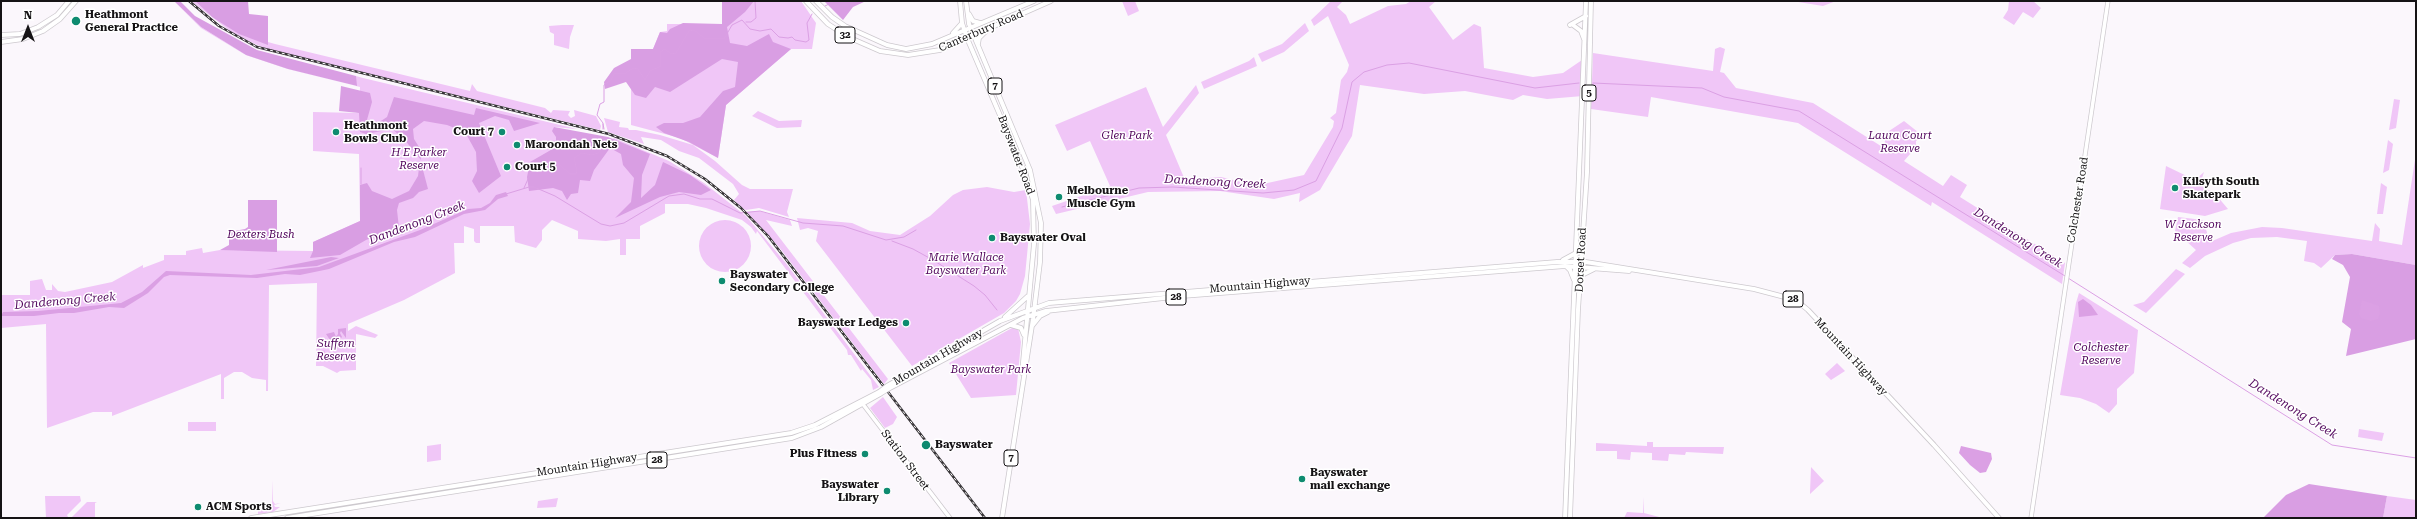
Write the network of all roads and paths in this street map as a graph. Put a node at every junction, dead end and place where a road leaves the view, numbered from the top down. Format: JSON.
{"nodes":[{"id":1,"x":69,"y":1,"type":"edge"},
{"id":2,"x":76,"y":1,"type":"edge"},
{"id":3,"x":806,"y":1,"type":"edge"},
{"id":4,"x":816,"y":1,"type":"edge"},
{"id":5,"x":960,"y":1,"type":"edge"},
{"id":6,"x":966,"y":1,"type":"edge"},
{"id":7,"x":1051,"y":1,"type":"edge"},
{"id":8,"x":1586,"y":1,"type":"edge"},
{"id":9,"x":1591,"y":1,"type":"edge"},
{"id":10,"x":2108,"y":1,"type":"edge"},
{"id":11,"x":1031,"y":2,"type":"edge"},
{"id":12,"x":966,"y":8,"type":"junction"},
{"id":13,"x":1034,"y":8,"type":"junction"},
{"id":14,"x":1586,"y":16,"type":"junction"},
{"id":15,"x":962,"y":23,"type":"junction"},
{"id":16,"x":981,"y":24,"type":"junction"},
{"id":17,"x":990,"y":27,"type":"junction"},
{"id":18,"x":970,"y":28,"type":"junction"},
{"id":19,"x":965,"y":30,"type":"junction"},
{"id":20,"x":973,"y":35,"type":"junction"},
{"id":21,"x":1,"y":36,"type":"edge"},
{"id":22,"x":967,"y":38,"type":"junction"},
{"id":23,"x":942,"y":40,"type":"junction"},
{"id":24,"x":1585,"y":41,"type":"junction"},
{"id":25,"x":1,"y":42,"type":"edge"},
{"id":26,"x":958,"y":42,"type":"junction"},
{"id":27,"x":896,"y":48,"type":"junction"},
{"id":28,"x":979,"y":48,"type":"junction"},
{"id":29,"x":893,"y":54,"type":"junction"},
{"id":30,"x":976,"y":59,"type":"junction"},
{"id":31,"x":1011,"y":122,"type":"junction"},
{"id":32,"x":1005,"y":125,"type":"junction"},
{"id":33,"x":1017,"y":138,"type":"junction"},
{"id":34,"x":1011,"y":140,"type":"junction"},
{"id":35,"x":1580,"y":172,"type":"junction"},
{"id":36,"x":1587,"y":172,"type":"junction"},
{"id":37,"x":1035,"y":200,"type":"junction"},
{"id":38,"x":1034,"y":244,"type":"junction"},
{"id":39,"x":1041,"y":244,"type":"junction"},
{"id":40,"x":1576,"y":253,"type":"junction"},
{"id":41,"x":1557,"y":262,"type":"junction"},
{"id":42,"x":1576,"y":264,"type":"junction"},
{"id":43,"x":1581,"y":264,"type":"junction"},
{"id":44,"x":1565,"y":266,"type":"junction"},
{"id":45,"x":1598,"y":268,"type":"junction"},
{"id":46,"x":1635,"y":271,"type":"junction"},
{"id":47,"x":1459,"y":272,"type":"junction"},
{"id":48,"x":1376,"y":276,"type":"junction"},
{"id":49,"x":1580,"y":276,"type":"junction"},
{"id":50,"x":1385,"y":281,"type":"junction"},
{"id":51,"x":1575,"y":284,"type":"junction"},
{"id":52,"x":1254,"y":288,"type":"junction"},
{"id":53,"x":1036,"y":293,"type":"junction"},
{"id":54,"x":1029,"y":294,"type":"junction"},
{"id":55,"x":1182,"y":294,"type":"junction"},
{"id":56,"x":1079,"y":300,"type":"junction"},
{"id":57,"x":1071,"y":301,"type":"junction"},
{"id":58,"x":1049,"y":303,"type":"junction"},
{"id":59,"x":1098,"y":304,"type":"junction"},
{"id":60,"x":1034,"y":307,"type":"junction"},
{"id":61,"x":1069,"y":307,"type":"junction"},
{"id":62,"x":1060,"y":309,"type":"junction"},
{"id":63,"x":1027,"y":310,"type":"junction"},
{"id":64,"x":1033,"y":314,"type":"junction"},
{"id":65,"x":1027,"y":317,"type":"junction"},
{"id":66,"x":1000,"y":321,"type":"junction"},
{"id":67,"x":1010,"y":325,"type":"junction"},
{"id":68,"x":1032,"y":326,"type":"junction"},
{"id":69,"x":970,"y":338,"type":"junction"},
{"id":70,"x":1024,"y":341,"type":"junction"},
{"id":71,"x":974,"y":345,"type":"junction"},
{"id":72,"x":940,"y":363,"type":"junction"},
{"id":73,"x":912,"y":371,"type":"junction"},
{"id":74,"x":1572,"y":379,"type":"junction"},
{"id":75,"x":1577,"y":379,"type":"junction"},
{"id":76,"x":888,"y":387,"type":"junction"},
{"id":77,"x":1021,"y":390,"type":"junction"},
{"id":78,"x":862,"y":403,"type":"junction"},
{"id":79,"x":1575,"y":419,"type":"junction"},
{"id":80,"x":1570,"y":422,"type":"junction"},
{"id":81,"x":1568,"y":458,"type":"junction"},
{"id":82,"x":1573,"y":458,"type":"junction"},
{"id":83,"x":1566,"y":490,"type":"junction"},
{"id":84,"x":1572,"y":490,"type":"junction"},
{"id":85,"x":253,"y":518,"type":"edge"},
{"id":86,"x":286,"y":518,"type":"edge"},
{"id":87,"x":950,"y":518,"type":"edge"},
{"id":88,"x":1002,"y":518,"type":"edge"},
{"id":89,"x":1565,"y":518,"type":"edge"},
{"id":90,"x":1570,"y":518,"type":"edge"},
{"id":91,"x":1999,"y":518,"type":"edge"},
{"id":92,"x":2031,"y":518,"type":"edge"}],
"edges":[{"from":1,"to":21,"type":"main road"},
{"from":2,"to":25,"type":"main road"},
{"from":3,"to":29,"type":"main road","name":"Canterbury Road","number":"32"},
{"from":4,"to":27,"type":"main road","name":"Canterbury Road","number":"32"},
{"from":5,"to":15,"type":"main road","name":"Bayswater Road","number":"7"},
{"from":6,"to":12,"type":"main road","name":"Bayswater Road","number":"7"},
{"from":7,"to":13,"type":"main road","name":"Canterbury Road","number":"32"},
{"from":8,"to":14,"type":"main road","name":"Dorset Road","number":"5"},
{"from":9,"to":36,"type":"main road","name":"Dorset Road","number":"5"},
{"from":10,"to":92,"type":"main road","name":"Colchester Road"},
{"from":11,"to":13,"type":"main road"},
{"from":11,"to":16,"type":"main road","name":"Canterbury Road","number":"32"},
{"from":12,"to":16,"type":"main road"},
{"from":12,"to":18,"type":"main road","name":"Bayswater Road","number":"7"},
{"from":13,"to":17,"type":"main road","name":"Canterbury Road","number":"32"},
{"from":14,"to":24,"type":"main road","name":"Dorset Road","number":"5"},
{"from":14,"to":24,"type":"main road"},
{"from":15,"to":19,"type":"main road","name":"Bayswater Road","number":"7"},
{"from":15,"to":23,"type":"main road"},
{"from":16,"to":18,"type":"main road","name":"Canterbury Road","number":"32"},
{"from":17,"to":20,"type":"main road","name":"Canterbury Road","number":"32"},
{"from":17,"to":28,"type":"main road"},
{"from":18,"to":19,"type":"main road","name":"Canterbury Road","number":"32"},
{"from":18,"to":20,"type":"main road","name":"Bayswater Road","number":"7"},
{"from":19,"to":22,"type":"main road","name":"Bayswater Road","number":"7"},
{"from":19,"to":23,"type":"main road","name":"Canterbury Road","number":"32"},
{"from":20,"to":22,"type":"main road","name":"Canterbury Road","number":"32"},
{"from":20,"to":28,"type":"main road","name":"Bayswater Road","number":"7"},
{"from":22,"to":26,"type":"main road","name":"Canterbury Road","number":"32"},
{"from":22,"to":30,"type":"main road","name":"Bayswater Road","number":"7"},
{"from":23,"to":27,"type":"main road","name":"Canterbury Road","number":"32"},
{"from":24,"to":35,"type":"main road","name":"Dorset Road","number":"5"},
{"from":26,"to":29,"type":"main road","name":"Canterbury Road","number":"32"},
{"from":26,"to":30,"type":"main road"},
{"from":27,"to":29,"type":"main road"},
{"from":28,"to":31,"type":"main road","name":"Bayswater Road","number":"7"},
{"from":30,"to":32,"type":"main road","name":"Bayswater Road","number":"7"},
{"from":31,"to":32,"type":"main road"},
{"from":31,"to":33,"type":"main road","name":"Bayswater Road","number":"7"},
{"from":32,"to":34,"type":"main road","name":"Bayswater Road","number":"7"},
{"from":33,"to":34,"type":"main road"},
{"from":33,"to":37,"type":"main road","name":"Bayswater Road","number":"7"},
{"from":34,"to":37,"type":"main road","name":"Bayswater Road","number":"7"},
{"from":35,"to":36,"type":"main road"},
{"from":35,"to":40,"type":"main road","name":"Dorset Road","number":"5"},
{"from":36,"to":43,"type":"main road","name":"Dorset Road","number":"5"},
{"from":37,"to":38,"type":"main road","name":"Bayswater Road","number":"7"},
{"from":37,"to":39,"type":"main road","name":"Bayswater Road","number":"7"},
{"from":38,"to":39,"type":"main road"},
{"from":38,"to":54,"type":"main road","name":"Bayswater Road","number":"7"},
{"from":39,"to":53,"type":"main road","name":"Bayswater Road","number":"7"},
{"from":40,"to":41,"type":"main road"},
{"from":40,"to":42,"type":"main road","name":"Dorset Road","number":"5"},
{"from":41,"to":42,"type":"main road","name":"Mountain Highway","number":"28"},
{"from":41,"to":47,"type":"main road","name":"Mountain Highway","number":"28"},
{"from":42,"to":43,"type":"main road","name":"Mountain Highway","number":"28"},
{"from":42,"to":44,"type":"main road","name":"Mountain Highway","number":"28"},
{"from":42,"to":51,"type":"main road","name":"Dorset Road","number":"5"},
{"from":43,"to":45,"type":"main road","name":"Mountain Highway","number":"28"},
{"from":43,"to":46,"type":"main road","name":"Mountain Highway","number":"28"},
{"from":43,"to":49,"type":"main road","name":"Dorset Road","number":"5"},
{"from":44,"to":47,"type":"main road","name":"Mountain Highway","number":"28"},
{"from":44,"to":51,"type":"main road"},
{"from":45,"to":46,"type":"main road","name":"Mountain Highway","number":"28"},
{"from":45,"to":49,"type":"main road"},
{"from":46,"to":91,"type":"main road","name":"Mountain Highway","number":"28"},
{"from":47,"to":48,"type":"main road","name":"Mountain Highway","number":"28"},
{"from":47,"to":50,"type":"main road","name":"Mountain Highway","number":"28"},
{"from":48,"to":50,"type":"main road"},
{"from":48,"to":52,"type":"main road","name":"Mountain Highway","number":"28"},
{"from":49,"to":75,"type":"main road","name":"Dorset Road","number":"5"},
{"from":50,"to":52,"type":"main road","name":"Mountain Highway","number":"28"},
{"from":51,"to":74,"type":"main road","name":"Dorset Road","number":"5"},
{"from":52,"to":55,"type":"main road","name":"Mountain Highway","number":"28"},
{"from":53,"to":58,"type":"main road"},
{"from":53,"to":60,"type":"main road","name":"Bayswater Road","number":"7"},
{"from":54,"to":63,"type":"main road","name":"Bayswater Road","number":"7"},
{"from":54,"to":66,"type":"main road"},
{"from":55,"to":56,"type":"main road","name":"Mountain Highway","number":"28"},
{"from":55,"to":59,"type":"main road","name":"Mountain Highway","number":"28"},
{"from":56,"to":57,"type":"main road","name":"Mountain Highway","number":"28"},
{"from":56,"to":59,"type":"main road"},
{"from":57,"to":58,"type":"main road","name":"Mountain Highway","number":"28"},
{"from":57,"to":61,"type":"main road"},
{"from":58,"to":60,"type":"main road","name":"Mountain Highway","number":"28"},
{"from":59,"to":61,"type":"main road","name":"Mountain Highway","number":"28"},
{"from":60,"to":63,"type":"main road","name":"Mountain Highway","number":"28"},
{"from":60,"to":64,"type":"main road","name":"Bayswater Road","number":"7"},
{"from":61,"to":62,"type":"main road","name":"Mountain Highway","number":"28"},
{"from":62,"to":64,"type":"main road","name":"Mountain Highway","number":"28"},
{"from":62,"to":68,"type":"main road"},
{"from":63,"to":65,"type":"main road","name":"Bayswater Road","number":"7"},
{"from":63,"to":66,"type":"main road","name":"Mountain Highway","number":"28"},
{"from":64,"to":65,"type":"main road","name":"Mountain Highway","number":"28"},
{"from":64,"to":68,"type":"main road","number":"7"},
{"from":65,"to":67,"type":"main road","name":"Mountain Highway","number":"28"},
{"from":65,"to":70,"type":"main road","number":"7"},
{"from":66,"to":69,"type":"main road","name":"Mountain Highway","number":"28"},
{"from":67,"to":70,"type":"main road"},
{"from":67,"to":71,"type":"main road","name":"Mountain Highway","number":"28"},
{"from":68,"to":77,"type":"main road","number":"7"},
{"from":69,"to":71,"type":"main road"},
{"from":69,"to":73,"type":"main road","name":"Mountain Highway","number":"28"},
{"from":70,"to":77,"type":"main road","number":"7"},
{"from":71,"to":72,"type":"main road","name":"Mountain Highway","number":"28"},
{"from":72,"to":73,"type":"main road"},
{"from":72,"to":76,"type":"main road","name":"Mountain Highway","number":"28"},
{"from":73,"to":76,"type":"main road","name":"Mountain Highway","number":"28"},
{"from":74,"to":75,"type":"main road"},
{"from":74,"to":80,"type":"main road","name":"Dorset Road","number":"5"},
{"from":75,"to":79,"type":"main road","name":"Dorset Road","number":"5"},
{"from":76,"to":78,"type":"main road","name":"Mountain Highway","number":"28","bridge":true},
{"from":77,"to":88,"type":"main road","number":"7"},
{"from":78,"to":85,"type":"main road","name":"Mountain Highway","number":"28"},
{"from":78,"to":86,"type":"main road","name":"Mountain Highway","number":"28"},
{"from":78,"to":87,"type":"main road","name":"Station Street"},
{"from":79,"to":80,"type":"main road"},
{"from":79,"to":82,"type":"main road","name":"Dorset Road","number":"5"},
{"from":80,"to":81,"type":"main road","name":"Dorset Road","number":"5"},
{"from":81,"to":82,"type":"main road"},
{"from":81,"to":83,"type":"main road","name":"Dorset Road","number":"5"},
{"from":82,"to":84,"type":"main road","name":"Dorset Road","number":"5"},
{"from":83,"to":84,"type":"main road"},
{"from":83,"to":89,"type":"main road","name":"Dorset Road","number":"5"},
{"from":84,"to":90,"type":"main road","name":"Dorset Road","number":"5"}]}
